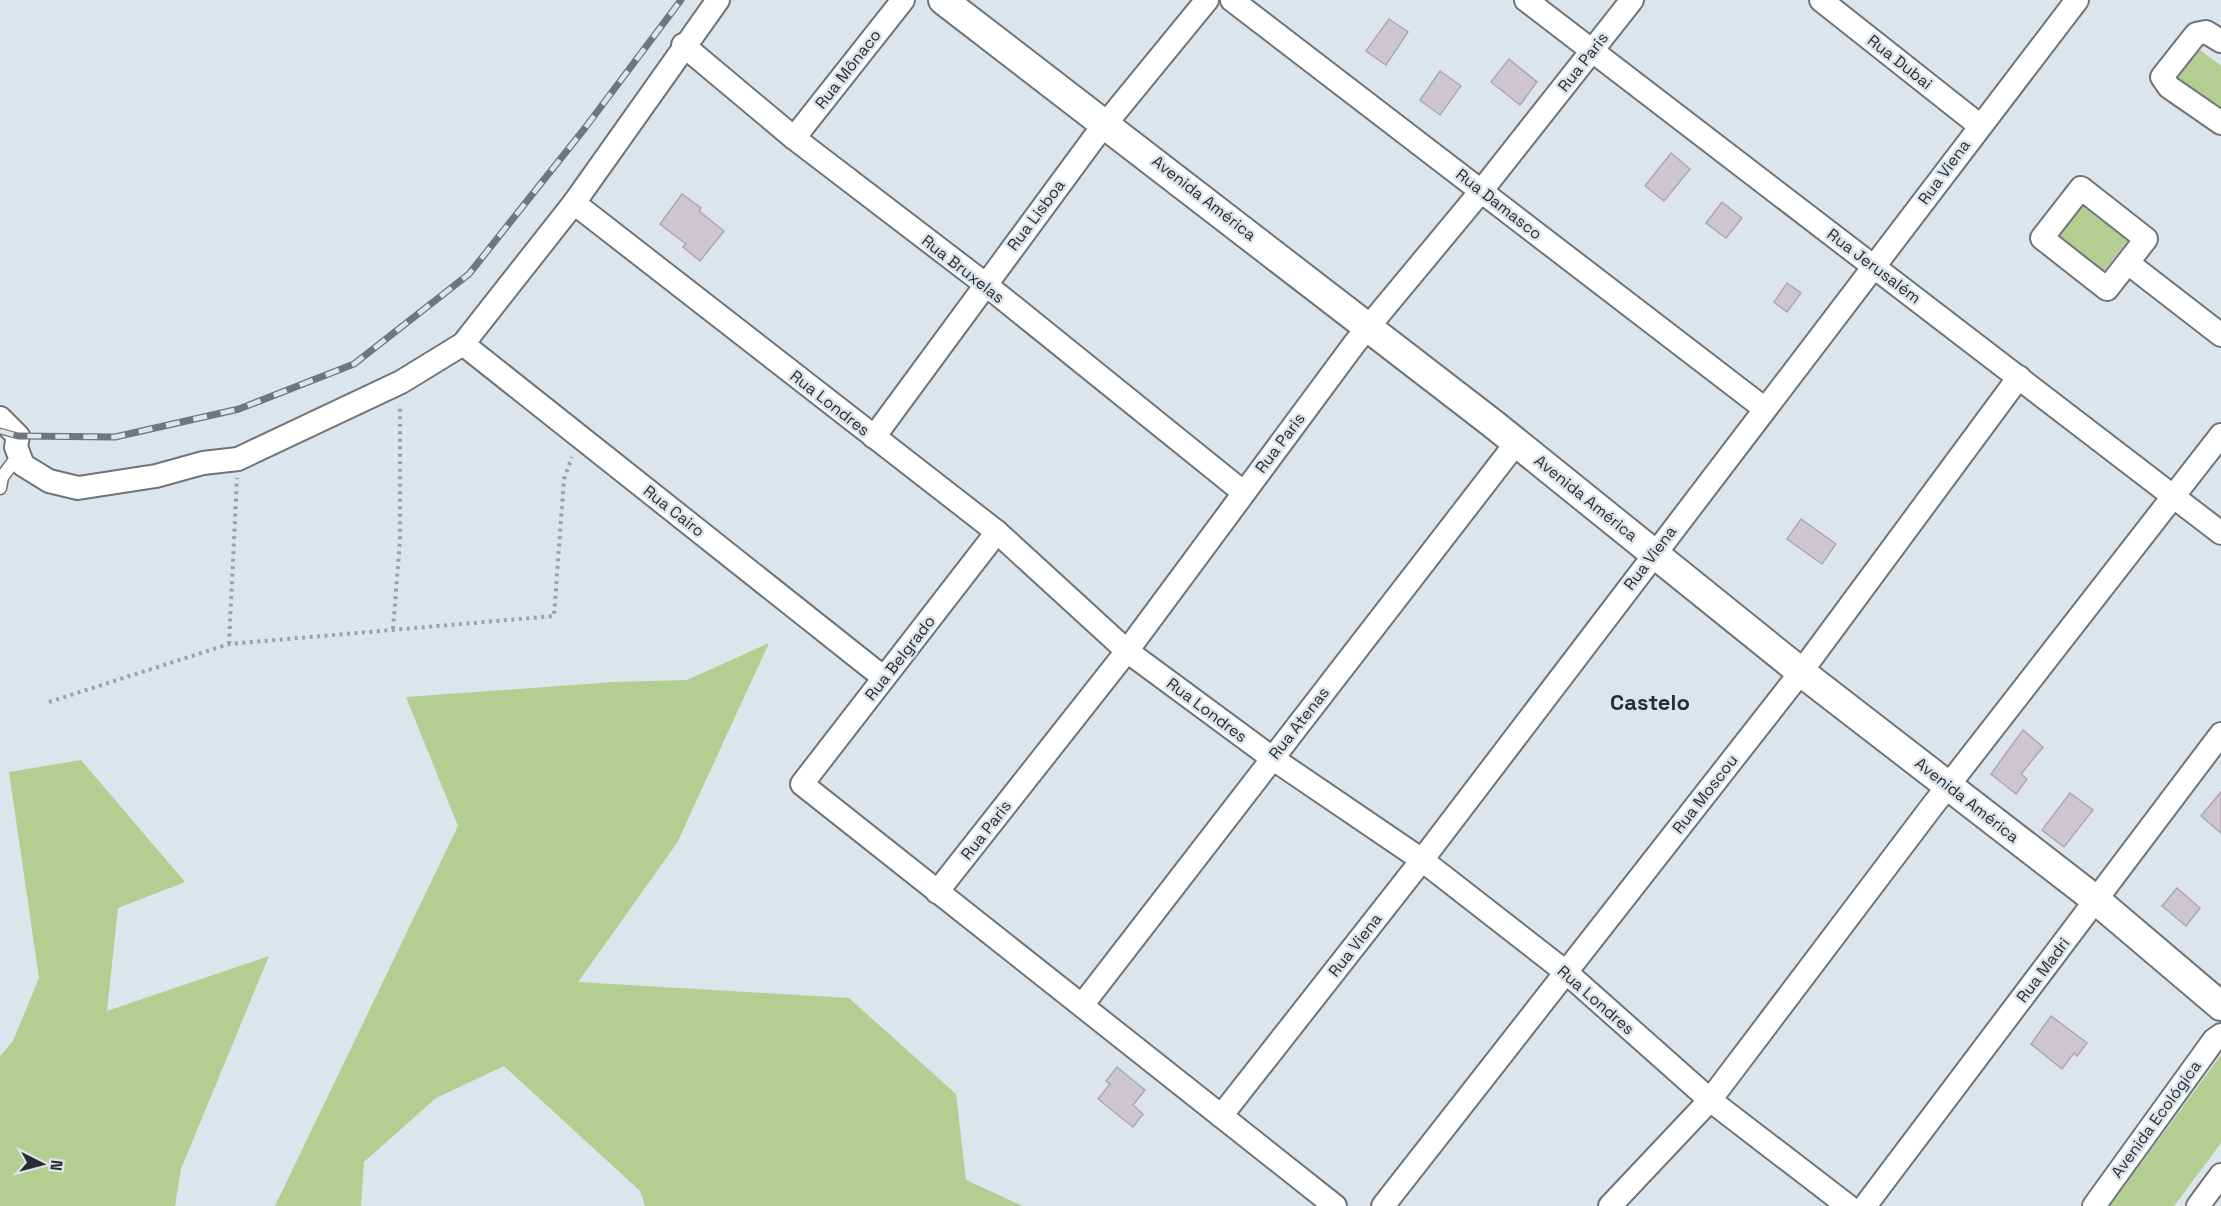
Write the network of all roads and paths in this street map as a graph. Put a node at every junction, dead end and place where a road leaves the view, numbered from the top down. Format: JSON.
{"nodes":[{"id":1,"x":718,"y":0,"type":"edge"},
{"id":2,"x":903,"y":0,"type":"edge"},
{"id":3,"x":944,"y":0,"type":"edge"},
{"id":4,"x":1207,"y":0,"type":"edge"},
{"id":5,"x":1232,"y":0,"type":"edge"},
{"id":6,"x":1526,"y":0,"type":"edge"},
{"id":7,"x":1632,"y":0,"type":"edge"},
{"id":8,"x":1821,"y":0,"type":"edge"},
{"id":9,"x":2077,"y":0,"type":"edge"},
{"id":10,"x":2221,"y":41,"type":"edge"},
{"id":11,"x":683,"y":45,"type":"junction"},
{"id":12,"x":1592,"y":51,"type":"junction"},
{"id":13,"x":2221,"y":123,"type":"edge"},
{"id":14,"x":1107,"y":124,"type":"junction"},
{"id":15,"x":1979,"y":125,"type":"junction"},
{"id":16,"x":794,"y":138,"type":"junction"},
{"id":17,"x":1482,"y":190,"type":"junction"},
{"id":18,"x":574,"y":203,"type":"junction"},
{"id":19,"x":2128,"y":263,"type":"junction"},
{"id":20,"x":1875,"y":266,"type":"junction"},
{"id":21,"x":985,"y":284,"type":"junction"},
{"id":22,"x":1369,"y":326,"type":"junction"},
{"id":23,"x":2221,"y":335,"type":"edge"},
{"id":24,"x":464,"y":344,"type":"junction"},
{"id":25,"x":2019,"y":377,"type":"junction"},
{"id":26,"x":401,"y":382,"type":"junction"},
{"id":27,"x":1765,"y":409,"type":"junction"},
{"id":28,"x":3,"y":421,"type":"edge"},
{"id":29,"x":2221,"y":435,"type":"edge"},
{"id":30,"x":580,"y":436,"type":"junction"},
{"id":31,"x":874,"y":437,"type":"junction"},
{"id":32,"x":1517,"y":442,"type":"junction"},
{"id":33,"x":18,"y":456,"type":"junction"},
{"id":34,"x":238,"y":459,"type":"junction"},
{"id":35,"x":0,"y":488,"type":"edge"},
{"id":36,"x":1243,"y":492,"type":"junction"},
{"id":37,"x":2174,"y":495,"type":"junction"},
{"id":38,"x":997,"y":532,"type":"junction"},
{"id":39,"x":2221,"y":533,"type":"edge"},
{"id":40,"x":1654,"y":552,"type":"junction"},
{"id":41,"x":393,"y":629,"type":"junction"},
{"id":42,"x":229,"y":644,"type":"junction"},
{"id":43,"x":1127,"y":651,"type":"junction"},
{"id":44,"x":1801,"y":672,"type":"junction"},
{"id":45,"x":885,"y":678,"type":"junction"},
{"id":46,"x":49,"y":702,"type":"dead end"},
{"id":47,"x":2221,"y":734,"type":"edge"},
{"id":48,"x":1272,"y":758,"type":"junction"},
{"id":49,"x":1950,"y":785,"type":"junction"},
{"id":50,"x":1422,"y":860,"type":"junction"},
{"id":51,"x":937,"y":892,"type":"junction"},
{"id":52,"x":2096,"y":900,"type":"junction"},
{"id":53,"x":1567,"y":973,"type":"junction"},
{"id":54,"x":1083,"y":1004,"type":"junction"},
{"id":55,"x":2221,"y":1006,"type":"edge"},
{"id":56,"x":2221,"y":1035,"type":"edge"},
{"id":57,"x":1710,"y":1100,"type":"junction"},
{"id":58,"x":1221,"y":1116,"type":"junction"},
{"id":59,"x":2221,"y":1175,"type":"edge"},
{"id":60,"x":1335,"y":1206,"type":"edge"},
{"id":61,"x":1383,"y":1206,"type":"edge"},
{"id":62,"x":1610,"y":1206,"type":"edge"},
{"id":63,"x":1848,"y":1206,"type":"edge"},
{"id":64,"x":1865,"y":1206,"type":"edge"},
{"id":65,"x":2094,"y":1206,"type":"edge"},
{"id":66,"x":2198,"y":1206,"type":"edge"}],
"edges":[{"from":1,"to":11,"type":"street"},
{"from":2,"to":16,"type":"street","name":"Rua Mônaco"},
{"from":3,"to":14,"type":"street","name":"Avenida América"},
{"from":4,"to":14,"type":"street","name":"Rua Lisboa"},
{"from":5,"to":17,"type":"street","name":"Rua Damasco"},
{"from":6,"to":12,"type":"street","name":"Rua Jerusalém"},
{"from":7,"to":12,"type":"street","name":"Rua Paris"},
{"from":8,"to":15,"type":"street","name":"Rua Dubai"},
{"from":9,"to":15,"type":"street","name":"Rua Viena"},
{"from":10,"to":13,"type":"street"},
{"from":11,"to":16,"type":"street","name":"Rua Bruxelas"},
{"from":11,"to":18,"type":"street"},
{"from":12,"to":17,"type":"street","name":"Rua Paris"},
{"from":12,"to":20,"type":"street","name":"Rua Jerusalém"},
{"from":14,"to":21,"type":"street","name":"Rua Lisboa"},
{"from":14,"to":22,"type":"street","name":"Avenida América"},
{"from":15,"to":20,"type":"street","name":"Rua Viena"},
{"from":16,"to":21,"type":"street","name":"Rua Bruxelas"},
{"from":17,"to":22,"type":"street","name":"Rua Paris"},
{"from":17,"to":27,"type":"street","name":"Rua Damasco"},
{"from":18,"to":24,"type":"street"},
{"from":18,"to":31,"type":"street","name":"Rua Londres"},
{"from":19,"to":19,"type":"street"},
{"from":19,"to":23,"type":"street"},
{"from":20,"to":25,"type":"street","name":"Rua Jerusalém"},
{"from":20,"to":27,"type":"street","name":"Rua Viena"},
{"from":21,"to":31,"type":"street","name":"Rua Lisboa"},
{"from":21,"to":36,"type":"street","name":"Rua Bruxelas"},
{"from":22,"to":32,"type":"street","name":"Avenida América"},
{"from":22,"to":36,"type":"street","name":"Rua Paris"},
{"from":24,"to":26,"type":"street"},
{"from":24,"to":30,"type":"street","name":"Rua Cairo"},
{"from":25,"to":37,"type":"street","name":"Rua Jerusalém"},
{"from":25,"to":44,"type":"street","name":"Rua Moscou"},
{"from":26,"to":34,"type":"street"},
{"from":26,"to":41,"type":"path"},
{"from":27,"to":40,"type":"street","name":"Rua Viena"},
{"from":28,"to":33,"type":"street"},
{"from":29,"to":37,"type":"street"},
{"from":30,"to":41,"type":"path"},
{"from":30,"to":45,"type":"street","name":"Rua Cairo"},
{"from":31,"to":38,"type":"street","name":"Rua Londres"},
{"from":32,"to":40,"type":"street","name":"Avenida América"},
{"from":32,"to":48,"type":"street","name":"Rua Atenas"},
{"from":33,"to":34,"type":"street"},
{"from":33,"to":35,"type":"lane"},
{"from":34,"to":42,"type":"path"},
{"from":36,"to":43,"type":"street","name":"Rua Paris"},
{"from":37,"to":39,"type":"street","name":"Rua Jerusalém"},
{"from":37,"to":49,"type":"street"},
{"from":38,"to":43,"type":"street","name":"Rua Londres"},
{"from":38,"to":45,"type":"street","name":"Rua Belgrado"},
{"from":40,"to":44,"type":"street","name":"Avenida América"},
{"from":40,"to":50,"type":"street","name":"Rua Viena"},
{"from":41,"to":42,"type":"path"},
{"from":42,"to":46,"type":"path"},
{"from":43,"to":48,"type":"street","name":"Rua Londres"},
{"from":43,"to":51,"type":"street","name":"Rua Paris"},
{"from":44,"to":49,"type":"street","name":"Avenida América"},
{"from":44,"to":53,"type":"street","name":"Rua Moscou"},
{"from":45,"to":51,"type":"street","name":"Rua Belgrado"},
{"from":47,"to":52,"type":"street","name":"Rua Madri"},
{"from":48,"to":50,"type":"street","name":"Rua Londres"},
{"from":48,"to":54,"type":"street","name":"Rua Atenas"},
{"from":49,"to":52,"type":"street","name":"Avenida América"},
{"from":49,"to":57,"type":"street"},
{"from":50,"to":53,"type":"street","name":"Rua Londres"},
{"from":50,"to":58,"type":"street","name":"Rua Viena"},
{"from":51,"to":54,"type":"street"},
{"from":52,"to":55,"type":"street","name":"Avenida América"},
{"from":52,"to":64,"type":"street","name":"Rua Madri"},
{"from":53,"to":57,"type":"street","name":"Rua Londres"},
{"from":53,"to":61,"type":"street","name":"Rua Moscou"},
{"from":54,"to":58,"type":"street"},
{"from":56,"to":65,"type":"street","name":"Avenida Ecológica"},
{"from":57,"to":62,"type":"street"},
{"from":57,"to":63,"type":"street","name":"Rua Londres"},
{"from":58,"to":60,"type":"street"},
{"from":59,"to":66,"type":"street"}]}
